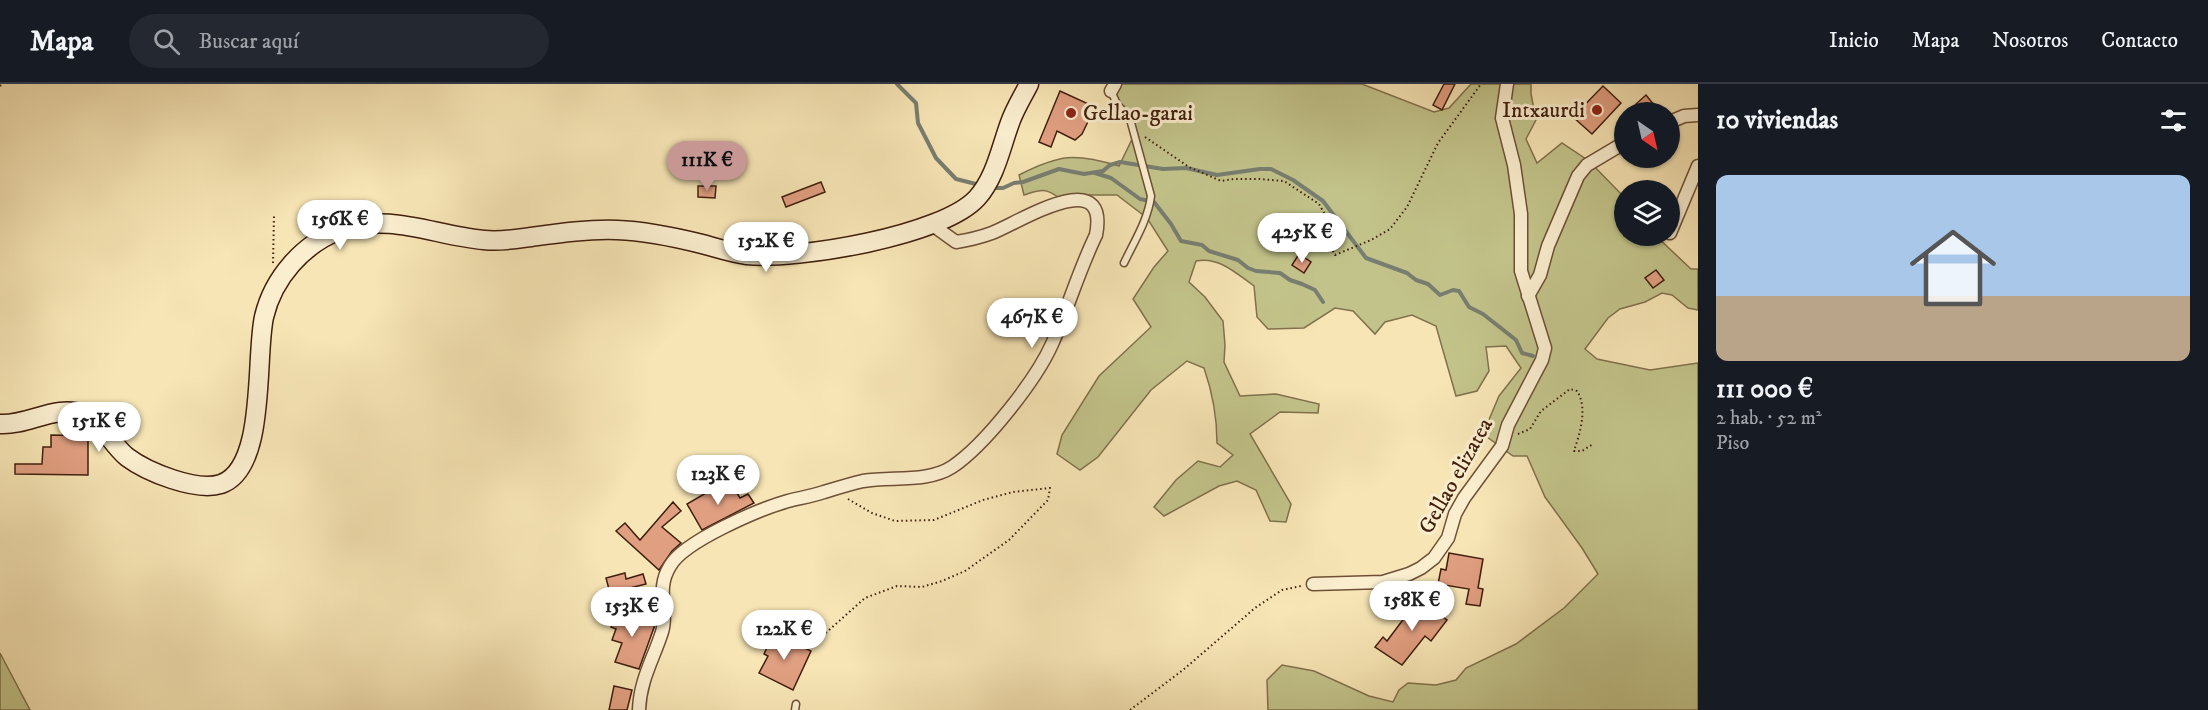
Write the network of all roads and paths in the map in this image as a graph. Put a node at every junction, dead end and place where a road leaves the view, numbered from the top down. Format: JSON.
{"nodes":[{"id":1,"x":1029,"y":84,"type":"edge"},
{"id":2,"x":1481,"y":84,"type":"edge"},
{"id":3,"x":1507,"y":84,"type":"edge"},
{"id":4,"x":1113,"y":88,"type":"edge"},
{"id":5,"x":1698,"y":115,"type":"edge"},
{"id":6,"x":1680,"y":118,"type":"edge"},
{"id":7,"x":1134,"y":130,"type":"junction"},
{"id":8,"x":1614,"y":149,"type":"edge"},
{"id":9,"x":1698,"y":166,"type":"edge"},
{"id":10,"x":1680,"y":209,"type":"edge"},
{"id":11,"x":274,"y":215,"type":"dead end"},
{"id":12,"x":931,"y":224,"type":"junction"},
{"id":13,"x":1124,"y":263,"type":"dead end"},
{"id":14,"x":276,"y":285,"type":"junction"},
{"id":15,"x":1528,"y":296,"type":"junction"},
{"id":16,"x":0,"y":424,"type":"edge"},
{"id":17,"x":1506,"y":433,"type":"junction"},
{"id":18,"x":1593,"y":444,"type":"dead end"},
{"id":19,"x":837,"y":488,"type":"junction"},
{"id":20,"x":1313,"y":584,"type":"joint"},
{"id":21,"x":819,"y":639,"type":"dead end"},
{"id":22,"x":639,"y":710,"type":"edge"},
{"id":23,"x":1130,"y":710,"type":"edge"}],
"edges":[{"from":1,"to":12,"type":"street"},
{"from":2,"to":7,"type":"path"},
{"from":3,"to":15,"type":"street","name":"Gellao elizatea"},
{"from":4,"to":7,"type":"lane"},
{"from":5,"to":6,"type":"street"},
{"from":7,"to":13,"type":"lane"},
{"from":8,"to":15,"type":"street"},
{"from":9,"to":10,"type":"street"},
{"from":11,"to":14,"type":"path"},
{"from":12,"to":14,"type":"street"},
{"from":12,"to":19,"type":"street"},
{"from":14,"to":16,"type":"street"},
{"from":15,"to":17,"type":"street","name":"Gellao elizatea"},
{"from":17,"to":18,"type":"path"},
{"from":17,"to":20,"type":"street","name":"Gellao elizatea"},
{"from":19,"to":21,"type":"path"},
{"from":19,"to":22,"type":"street"},
{"from":20,"to":23,"type":"path"}]}
